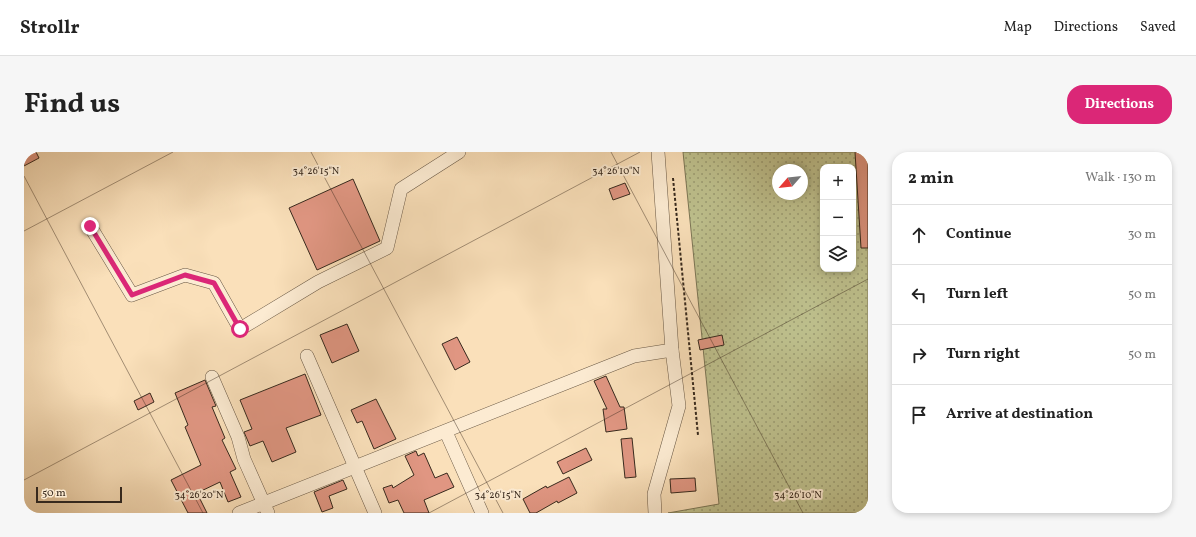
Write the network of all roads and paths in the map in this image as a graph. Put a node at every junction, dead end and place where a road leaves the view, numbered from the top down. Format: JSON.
{"nodes":[{"id":1,"x":459,"y":152,"type":"edge"},
{"id":2,"x":658,"y":152,"type":"edge"},
{"id":3,"x":673,"y":174,"type":"dead end"},
{"id":4,"x":90,"y":226,"type":"dead end"},
{"id":5,"x":672,"y":350,"type":"junction"},
{"id":6,"x":307,"y":356,"type":"dead end"},
{"id":7,"x":212,"y":377,"type":"dead end"},
{"id":8,"x":446,"y":432,"type":"junction"},
{"id":9,"x":698,"y":435,"type":"dead end"},
{"id":10,"x":355,"y":466,"type":"junction"},
{"id":11,"x":266,"y":508,"type":"edge"},
{"id":12,"x":239,"y":513,"type":"edge"},
{"id":13,"x":375,"y":513,"type":"edge"},
{"id":14,"x":482,"y":513,"type":"edge"},
{"id":15,"x":655,"y":513,"type":"edge"}],
"edges":[{"from":1,"to":4,"type":"street"},
{"from":2,"to":5,"type":"street"},
{"from":3,"to":9,"type":"path"},
{"from":5,"to":8,"type":"street"},
{"from":5,"to":15,"type":"street"},
{"from":6,"to":10,"type":"street"},
{"from":7,"to":11,"type":"street"},
{"from":8,"to":10,"type":"street"},
{"from":8,"to":14,"type":"street"},
{"from":10,"to":11,"type":"street"},
{"from":10,"to":13,"type":"street"},
{"from":11,"to":12,"type":"street"}]}
